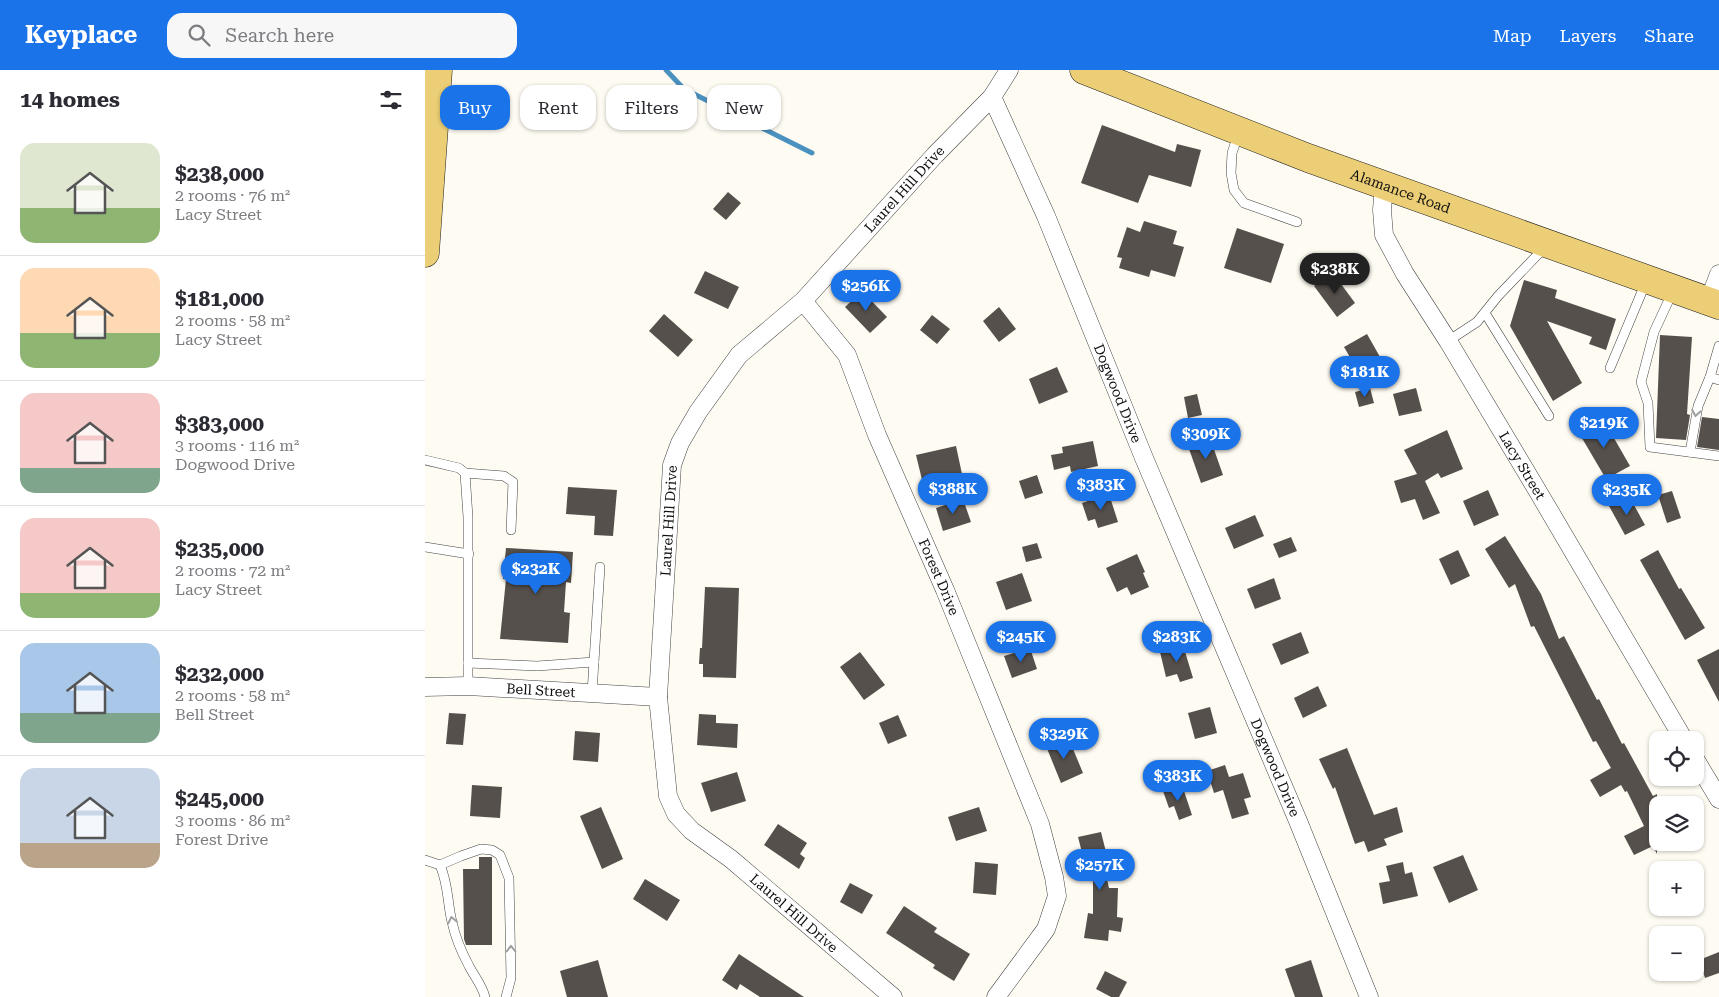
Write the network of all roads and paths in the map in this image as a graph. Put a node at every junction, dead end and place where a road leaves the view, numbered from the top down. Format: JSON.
{"nodes":[{"id":1,"x":438,"y":70,"type":"edge"},
{"id":2,"x":1009,"y":70,"type":"edge"},
{"id":3,"x":1094,"y":72,"type":"edge"},
{"id":4,"x":992,"y":97,"type":"junction"},
{"id":5,"x":1239,"y":132,"type":"junction"},
{"id":6,"x":1384,"y":184,"type":"junction"},
{"id":7,"x":427,"y":199,"type":"edge"},
{"id":8,"x":1297,"y":222,"type":"dead end"},
{"id":9,"x":425,"y":240,"type":"edge"},
{"id":10,"x":1548,"y":244,"type":"junction"},
{"id":11,"x":1719,"y":274,"type":"edge"},
{"id":12,"x":1647,"y":279,"type":"junction"},
{"id":13,"x":1674,"y":289,"type":"junction"},
{"id":14,"x":803,"y":301,"type":"junction"},
{"id":15,"x":1714,"y":303,"type":"edge"},
{"id":16,"x":1485,"y":313,"type":"junction"},
{"id":17,"x":1448,"y":340,"type":"junction"},
{"id":18,"x":1719,"y":346,"type":"edge"},
{"id":19,"x":1610,"y":368,"type":"dead end"},
{"id":20,"x":1714,"y":378,"type":"edge"},
{"id":21,"x":1549,"y":416,"type":"dead end"},
{"id":22,"x":1690,"y":452,"type":"junction"},
{"id":23,"x":1719,"y":456,"type":"edge"},
{"id":24,"x":425,"y":460,"type":"edge"},
{"id":25,"x":465,"y":473,"type":"junction"},
{"id":26,"x":511,"y":530,"type":"dead end"},
{"id":27,"x":425,"y":547,"type":"edge"},
{"id":28,"x":469,"y":554,"type":"junction"},
{"id":29,"x":600,"y":567,"type":"dead end"},
{"id":30,"x":594,"y":662,"type":"junction"},
{"id":31,"x":468,"y":663,"type":"junction"},
{"id":32,"x":468,"y":686,"type":"junction"},
{"id":33,"x":425,"y":687,"type":"edge"},
{"id":34,"x":592,"y":693,"type":"junction"},
{"id":35,"x":657,"y":697,"type":"junction"},
{"id":36,"x":1679,"y":731,"type":"edge"},
{"id":37,"x":1704,"y":774,"type":"edge"},
{"id":38,"x":1719,"y":798,"type":"edge"},
{"id":39,"x":425,"y":860,"type":"edge"},
{"id":40,"x":440,"y":865,"type":"junction"},
{"id":41,"x":485,"y":997,"type":"edge"},
{"id":42,"x":506,"y":997,"type":"edge"},
{"id":43,"x":893,"y":997,"type":"edge"},
{"id":44,"x":996,"y":997,"type":"edge"},
{"id":45,"x":1369,"y":997,"type":"edge"}],
"edges":[{"from":1,"to":7,"type":"main road"},
{"from":2,"to":4,"type":"street","name":"Laurel Hill Drive"},
{"from":3,"to":5,"type":"main road","name":"Alamance Road"},
{"from":4,"to":14,"type":"street","name":"Laurel Hill Drive"},
{"from":4,"to":45,"type":"street","name":"Dogwood Drive"},
{"from":5,"to":6,"type":"main road","name":"Alamance Road"},
{"from":5,"to":8,"type":"lane"},
{"from":6,"to":10,"type":"main road","name":"Alamance Road"},
{"from":6,"to":17,"type":"street","name":"Lacy Street"},
{"from":7,"to":9,"type":"main road"},
{"from":10,"to":12,"type":"main road","name":"Alamance Road"},
{"from":10,"to":16,"type":"lane"},
{"from":11,"to":15,"type":"street"},
{"from":12,"to":13,"type":"main road","name":"Alamance Road"},
{"from":12,"to":19,"type":"lane"},
{"from":13,"to":15,"type":"main road","name":"Alamance Road"},
{"from":13,"to":22,"type":"lane"},
{"from":14,"to":35,"type":"street","name":"Laurel Hill Drive"},
{"from":14,"to":44,"type":"street","name":"Forest Drive"},
{"from":16,"to":17,"type":"lane"},
{"from":16,"to":21,"type":"lane"},
{"from":17,"to":36,"type":"street","name":"Lacy Street"},
{"from":18,"to":20,"type":"lane"},
{"from":20,"to":22,"type":"lane","one_way":true},
{"from":22,"to":23,"type":"lane"},
{"from":24,"to":25,"type":"lane"},
{"from":25,"to":26,"type":"lane"},
{"from":25,"to":28,"type":"lane"},
{"from":27,"to":28,"type":"lane"},
{"from":28,"to":31,"type":"lane"},
{"from":29,"to":30,"type":"lane"},
{"from":30,"to":31,"type":"lane"},
{"from":30,"to":34,"type":"lane"},
{"from":31,"to":32,"type":"lane"},
{"from":32,"to":33,"type":"street","name":"Bell Street"},
{"from":32,"to":34,"type":"street","name":"Bell Street"},
{"from":34,"to":35,"type":"street","name":"Bell Street"},
{"from":35,"to":43,"type":"street","name":"Laurel Hill Drive"},
{"from":37,"to":38,"type":"street"},
{"from":39,"to":40,"type":"lane"},
{"from":41,"to":40,"type":"lane","one_way":true},
{"from":42,"to":40,"type":"lane","one_way":true}]}
